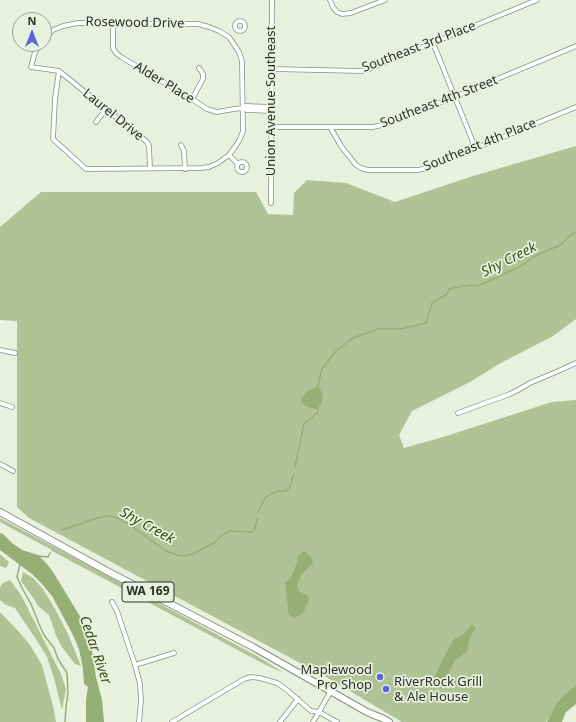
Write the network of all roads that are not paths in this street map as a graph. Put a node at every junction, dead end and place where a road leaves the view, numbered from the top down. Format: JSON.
{"nodes":[{"id":1,"x":272,"y":0,"type":"edge"},
{"id":2,"x":330,"y":0,"type":"edge"},
{"id":3,"x":385,"y":0,"type":"edge"},
{"id":4,"x":537,"y":0,"type":"edge"},
{"id":5,"x":113,"y":24,"type":"junction"},
{"id":6,"x":237,"y":30,"type":"dead end"},
{"id":7,"x":52,"y":31,"type":"edge"},
{"id":8,"x":229,"y":36,"type":"junction"},
{"id":9,"x":433,"y":43,"type":"junction"},
{"id":10,"x":576,"y":46,"type":"edge"},
{"id":11,"x":35,"y":52,"type":"edge"},
{"id":12,"x":199,"y":68,"type":"dead end"},
{"id":13,"x":272,"y":69,"type":"junction"},
{"id":14,"x":59,"y":71,"type":"junction"},
{"id":15,"x":454,"y":97,"type":"junction"},
{"id":16,"x":192,"y":99,"type":"junction"},
{"id":17,"x":576,"y":106,"type":"edge"},
{"id":18,"x":243,"y":108,"type":"junction"},
{"id":19,"x":106,"y":109,"type":"junction"},
{"id":20,"x":272,"y":109,"type":"junction"},
{"id":21,"x":96,"y":122,"type":"dead end"},
{"id":22,"x":272,"y":127,"type":"junction"},
{"id":23,"x":330,"y":127,"type":"junction"},
{"id":24,"x":182,"y":145,"type":"dead end"},
{"id":25,"x":475,"y":148,"type":"junction"},
{"id":26,"x":229,"y":155,"type":"junction"},
{"id":27,"x":238,"y":164,"type":"dead end"},
{"id":28,"x":150,"y":168,"type":"junction"},
{"id":29,"x":185,"y":169,"type":"junction"},
{"id":30,"x":271,"y":203,"type":"dead end"},
{"id":31,"x":0,"y":350,"type":"edge"},
{"id":32,"x":15,"y":353,"type":"dead end"},
{"id":33,"x":576,"y":362,"type":"edge"},
{"id":34,"x":0,"y":403,"type":"edge"},
{"id":35,"x":12,"y":407,"type":"dead end"},
{"id":36,"x":458,"y":413,"type":"dead end"},
{"id":37,"x":0,"y":464,"type":"edge"},
{"id":38,"x":13,"y":471,"type":"dead end"},
{"id":39,"x":0,"y":512,"type":"edge"},
{"id":40,"x":112,"y":602,"type":"dead end"},
{"id":41,"x":174,"y":653,"type":"dead end"},
{"id":42,"x":135,"y":665,"type":"junction"},
{"id":43,"x":331,"y":692,"type":"junction"},
{"id":44,"x":298,"y":700,"type":"junction"},
{"id":45,"x":319,"y":712,"type":"junction"},
{"id":46,"x":367,"y":712,"type":"junction"},
{"id":47,"x":139,"y":722,"type":"edge"},
{"id":48,"x":172,"y":722,"type":"edge"},
{"id":49,"x":280,"y":722,"type":"edge"},
{"id":50,"x":313,"y":722,"type":"edge"},
{"id":51,"x":337,"y":722,"type":"edge"},
{"id":52,"x":379,"y":722,"type":"edge"},
{"id":53,"x":389,"y":722,"type":"edge"}],
"edges":[{"from":1,"to":13,"type":"street","name":"Union Avenue Southeast"},
{"from":2,"to":3,"type":"street"},
{"from":4,"to":9,"type":"street","name":"Southeast 3rd Place"},
{"from":5,"to":7,"type":"street","name":"Rosewood Drive"},
{"from":5,"to":8,"type":"street","name":"Rosewood Drive"},
{"from":5,"to":16,"type":"street","name":"Alder Place"},
{"from":6,"to":8,"type":"street"},
{"from":8,"to":18,"type":"street"},
{"from":9,"to":13,"type":"street","name":"Southeast 3rd Place"},
{"from":9,"to":15,"type":"street"},
{"from":10,"to":15,"type":"street","name":"Southeast 4th Street"},
{"from":11,"to":14,"type":"street"},
{"from":12,"to":16,"type":"street"},
{"from":13,"to":20,"type":"street","name":"Union Avenue Southeast"},
{"from":14,"to":19,"type":"street","name":"Laurel Drive"},
{"from":14,"to":28,"type":"street"},
{"from":15,"to":23,"type":"street","name":"Southeast 4th Street"},
{"from":15,"to":25,"type":"street"},
{"from":16,"to":18,"type":"street","name":"Alder Place"},
{"from":17,"to":25,"type":"street","name":"Southeast 4th Place"},
{"from":18,"to":20,"type":"street","name":"Alder Place"},
{"from":18,"to":26,"type":"street"},
{"from":19,"to":21,"type":"street"},
{"from":19,"to":28,"type":"street","name":"Laurel Drive"},
{"from":20,"to":22,"type":"street","name":"Union Avenue Southeast"},
{"from":22,"to":23,"type":"street","name":"Southeast 4th Street"},
{"from":22,"to":30,"type":"street","name":"Union Avenue Southeast"},
{"from":23,"to":25,"type":"street","name":"Southeast 4th Place"},
{"from":24,"to":29,"type":"street"},
{"from":26,"to":27,"type":"street"},
{"from":26,"to":29,"type":"street"},
{"from":28,"to":29,"type":"street"},
{"from":31,"to":32,"type":"street"},
{"from":33,"to":36,"type":"street"},
{"from":34,"to":35,"type":"street"},
{"from":37,"to":38,"type":"street"},
{"from":39,"to":43,"type":"main road","number":"WA 169"},
{"from":40,"to":42,"type":"street"},
{"from":41,"to":42,"type":"street"},
{"from":42,"to":47,"type":"street"},
{"from":43,"to":45,"type":"street"},
{"from":43,"to":46,"type":"main road","number":"WA 169"},
{"from":44,"to":45,"type":"street"},
{"from":44,"to":48,"type":"street"},
{"from":44,"to":49,"type":"street"},
{"from":45,"to":50,"type":"street"},
{"from":45,"to":51,"type":"street"},
{"from":46,"to":52,"type":"main road","number":"WA 169"},
{"from":46,"to":53,"type":"main road","number":"WA 169"}]}
